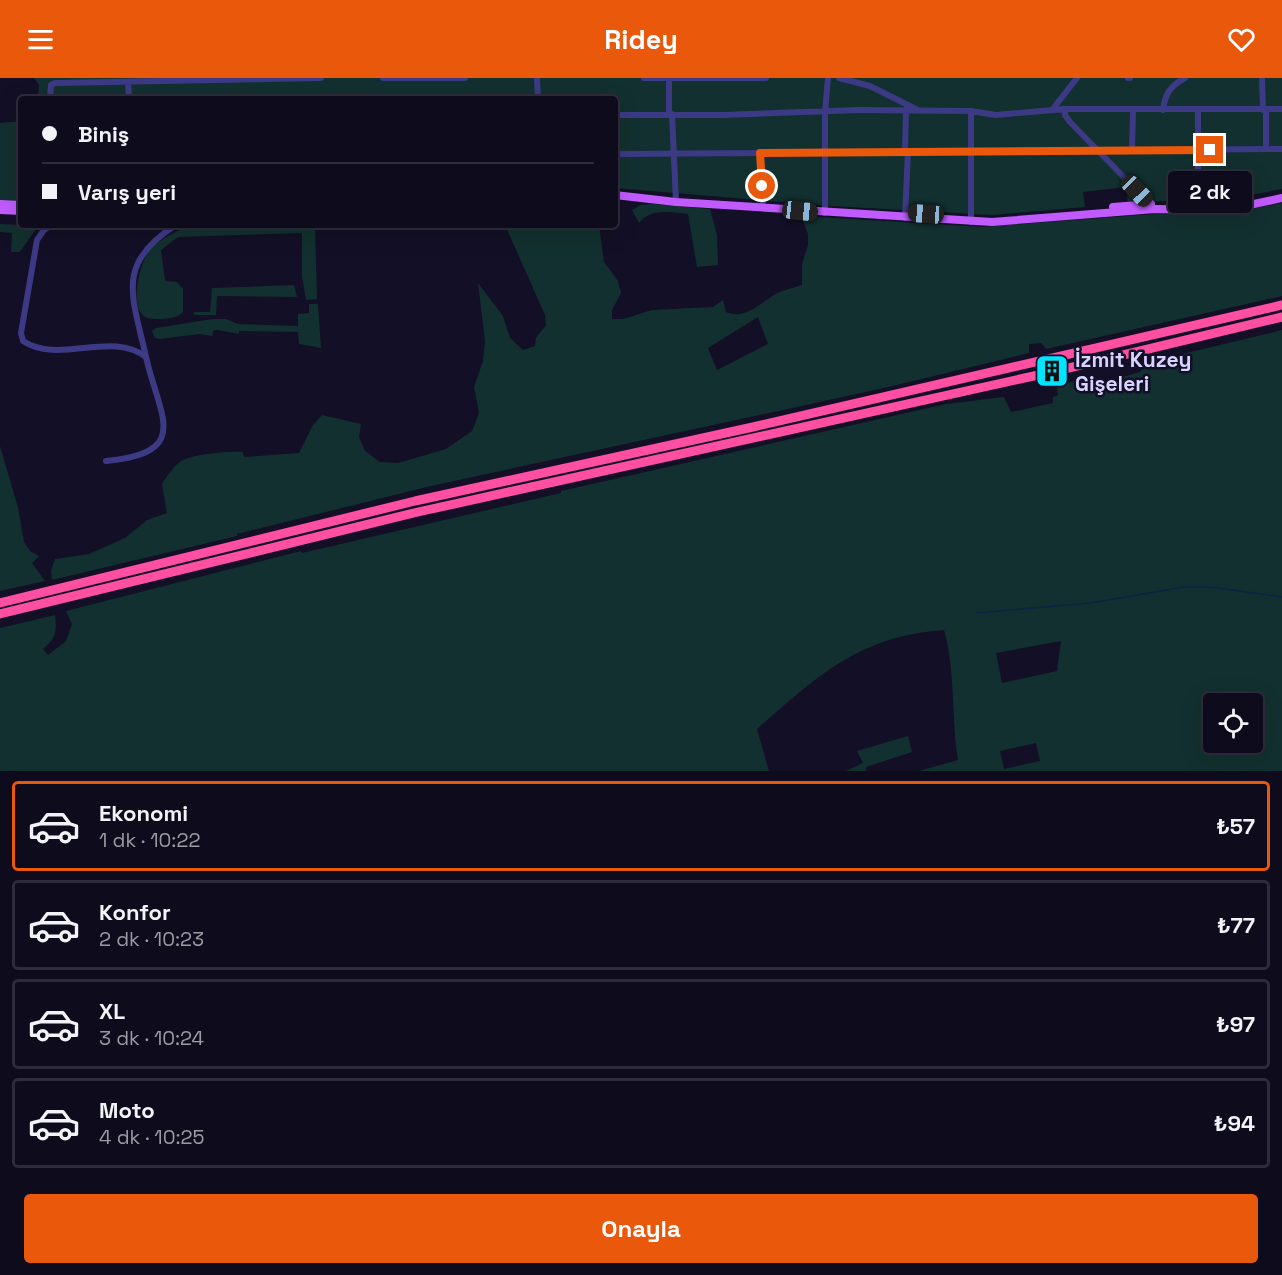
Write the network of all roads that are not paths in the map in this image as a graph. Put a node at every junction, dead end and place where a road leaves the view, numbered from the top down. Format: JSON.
{"nodes":[{"id":1,"x":321,"y":78,"type":"edge"},
{"id":2,"x":384,"y":78,"type":"edge"},
{"id":3,"x":465,"y":78,"type":"edge"},
{"id":4,"x":537,"y":78,"type":"edge"},
{"id":5,"x":644,"y":78,"type":"edge"},
{"id":6,"x":669,"y":78,"type":"edge"},
{"id":7,"x":766,"y":78,"type":"edge"},
{"id":8,"x":828,"y":78,"type":"edge"},
{"id":9,"x":839,"y":78,"type":"edge"},
{"id":10,"x":1077,"y":78,"type":"edge"},
{"id":11,"x":1185,"y":78,"type":"edge"},
{"id":12,"x":1262,"y":78,"type":"edge"},
{"id":13,"x":128,"y":82,"type":"junction"},
{"id":14,"x":50,"y":96,"type":"edge"},
{"id":15,"x":129,"y":96,"type":"edge"},
{"id":16,"x":538,"y":96,"type":"edge"},
{"id":17,"x":1065,"y":109,"type":"junction"},
{"id":18,"x":906,"y":110,"type":"junction"},
{"id":19,"x":1052,"y":110,"type":"junction"},
{"id":20,"x":1163,"y":110,"type":"junction"},
{"id":21,"x":1198,"y":110,"type":"junction"},
{"id":22,"x":1264,"y":110,"type":"junction"},
{"id":23,"x":1282,"y":110,"type":"edge"},
{"id":24,"x":920,"y":111,"type":"junction"},
{"id":25,"x":971,"y":111,"type":"junction"},
{"id":26,"x":1132,"y":111,"type":"junction"},
{"id":27,"x":825,"y":112,"type":"junction"},
{"id":28,"x":670,"y":114,"type":"junction"},
{"id":29,"x":618,"y":116,"type":"edge"},
{"id":30,"x":1266,"y":149,"type":"junction"},
{"id":31,"x":1282,"y":149,"type":"edge"},
{"id":32,"x":1098,"y":150,"type":"junction"},
{"id":33,"x":1132,"y":150,"type":"junction"},
{"id":34,"x":1198,"y":150,"type":"junction"},
{"id":35,"x":906,"y":151,"type":"junction"},
{"id":36,"x":972,"y":151,"type":"junction"},
{"id":37,"x":760,"y":153,"type":"junction"},
{"id":38,"x":826,"y":153,"type":"junction"},
{"id":39,"x":618,"y":154,"type":"edge"},
{"id":40,"x":675,"y":154,"type":"junction"},
{"id":41,"x":618,"y":192,"type":"edge"},
{"id":42,"x":1282,"y":193,"type":"edge"},
{"id":43,"x":1282,"y":198,"type":"edge"},
{"id":44,"x":676,"y":200,"type":"junction"},
{"id":45,"x":0,"y":204,"type":"edge"},
{"id":46,"x":18,"y":205,"type":"edge"},
{"id":47,"x":763,"y":205,"type":"junction"},
{"id":48,"x":1153,"y":207,"type":"junction"},
{"id":49,"x":1198,"y":209,"type":"junction"},
{"id":50,"x":0,"y":210,"type":"edge"},
{"id":51,"x":18,"y":210,"type":"edge"},
{"id":52,"x":825,"y":210,"type":"junction"},
{"id":53,"x":905,"y":215,"type":"junction"},
{"id":54,"x":971,"y":219,"type":"junction"},
{"id":55,"x":47,"y":228,"type":"edge"},
{"id":56,"x":172,"y":228,"type":"edge"},
{"id":57,"x":1282,"y":305,"type":"edge"},
{"id":58,"x":1282,"y":317,"type":"edge"},
{"id":59,"x":146,"y":357,"type":"junction"},
{"id":60,"x":106,"y":461,"type":"dead end"},
{"id":61,"x":0,"y":603,"type":"edge"},
{"id":62,"x":0,"y":614,"type":"edge"}],
"edges":[{"from":1,"to":13,"type":"street"},
{"from":2,"to":3,"type":"street"},
{"from":4,"to":16,"type":"street"},
{"from":5,"to":6,"type":"street"},
{"from":6,"to":7,"type":"street"},
{"from":6,"to":28,"type":"street"},
{"from":8,"to":27,"type":"street"},
{"from":9,"to":24,"type":"street"},
{"from":10,"to":19,"type":"street"},
{"from":11,"to":20,"type":"street"},
{"from":12,"to":22,"type":"street"},
{"from":13,"to":14,"type":"street"},
{"from":13,"to":15,"type":"street"},
{"from":17,"to":19,"type":"street"},
{"from":17,"to":26,"type":"street"},
{"from":17,"to":32,"type":"street"},
{"from":18,"to":24,"type":"street"},
{"from":18,"to":27,"type":"street"},
{"from":18,"to":35,"type":"street"},
{"from":19,"to":25,"type":"street"},
{"from":20,"to":21,"type":"street"},
{"from":20,"to":26,"type":"street"},
{"from":21,"to":22,"type":"street"},
{"from":21,"to":34,"type":"street"},
{"from":22,"to":23,"type":"street"},
{"from":22,"to":30,"type":"street"},
{"from":24,"to":25,"type":"street"},
{"from":25,"to":36,"type":"street"},
{"from":26,"to":33,"type":"street"},
{"from":27,"to":28,"type":"street"},
{"from":27,"to":38,"type":"street"},
{"from":28,"to":29,"type":"street"},
{"from":28,"to":40,"type":"street"},
{"from":30,"to":31,"type":"street"},
{"from":30,"to":34,"type":"street"},
{"from":32,"to":33,"type":"street"},
{"from":32,"to":36,"type":"street"},
{"from":32,"to":48,"type":"street"},
{"from":33,"to":34,"type":"street"},
{"from":34,"to":49,"type":"street"},
{"from":35,"to":36,"type":"street"},
{"from":35,"to":38,"type":"street"},
{"from":35,"to":53,"type":"street"},
{"from":36,"to":54,"type":"street"},
{"from":37,"to":38,"type":"street"},
{"from":37,"to":40,"type":"street"},
{"from":37,"to":47,"type":"street"},
{"from":38,"to":52,"type":"street"},
{"from":39,"to":40,"type":"street"},
{"from":40,"to":44,"type":"street"},
{"from":41,"to":44,"type":"main road"},
{"from":42,"to":49,"type":"main road"},
{"from":43,"to":49,"type":"main road"},
{"from":44,"to":47,"type":"main road"},
{"from":45,"to":46,"type":"main road"},
{"from":47,"to":52,"type":"main road"},
{"from":48,"to":49,"type":"main road"},
{"from":48,"to":54,"type":"main road"},
{"from":50,"to":51,"type":"main road"},
{"from":52,"to":53,"type":"main road"},
{"from":53,"to":54,"type":"main road"},
{"from":55,"to":59,"type":"street"},
{"from":56,"to":59,"type":"street"},
{"from":57,"to":61,"type":"highway"},
{"from":58,"to":62,"type":"highway"},
{"from":59,"to":60,"type":"street"}]}
